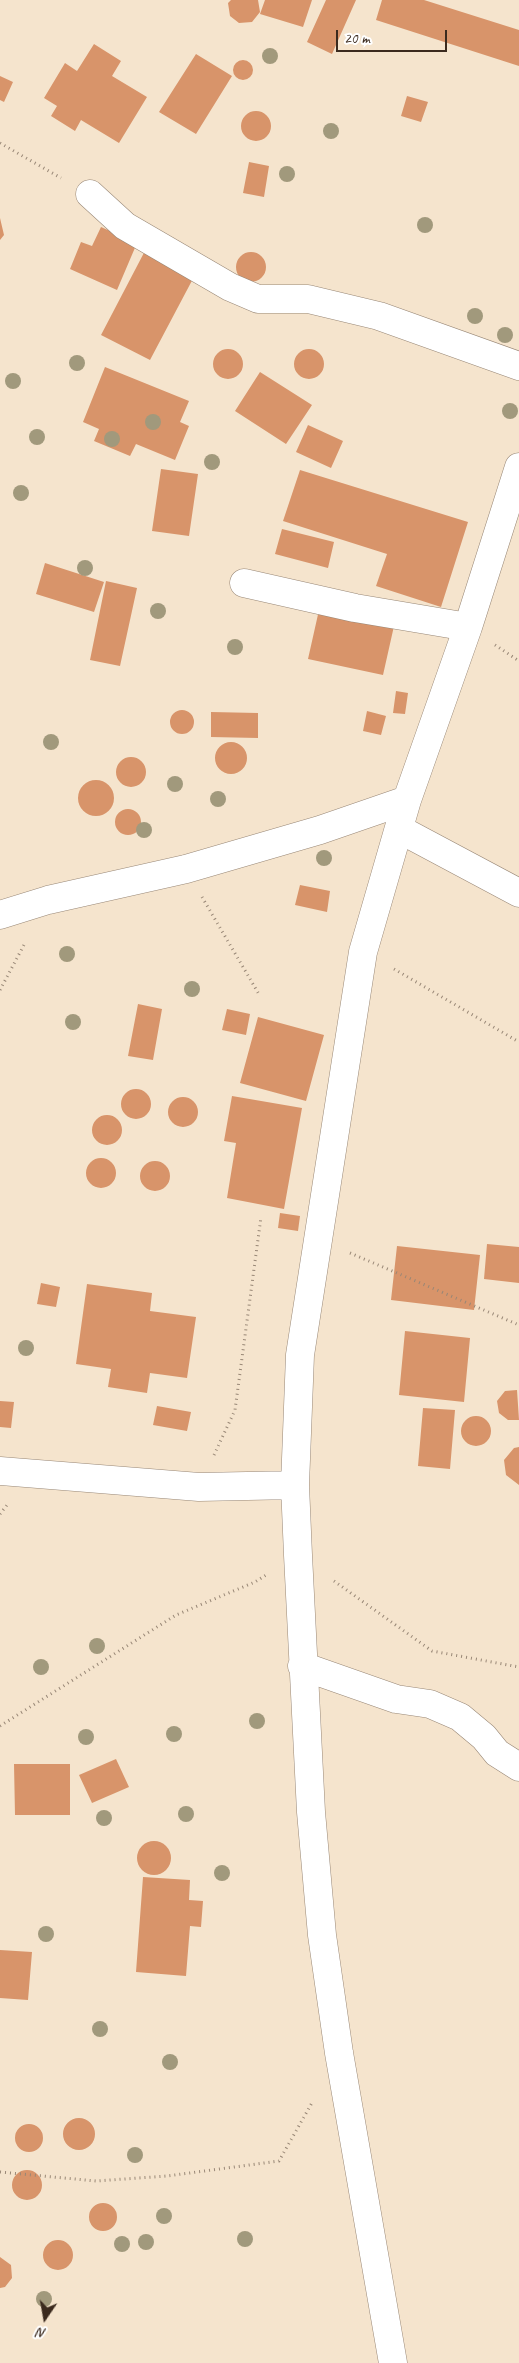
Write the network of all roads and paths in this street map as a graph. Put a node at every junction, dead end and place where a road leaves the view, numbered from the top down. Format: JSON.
{"nodes":[{"id":1,"x":0,"y":143,"type":"edge"},
{"id":2,"x":90,"y":194,"type":"joint"},
{"id":3,"x":519,"y":366,"type":"edge"},
{"id":4,"x":519,"y":467,"type":"edge"},
{"id":5,"x":244,"y":583,"type":"dead end"},
{"id":6,"x":468,"y":627,"type":"junction"},
{"id":7,"x":407,"y":800,"type":"junction"},
{"id":8,"x":399,"y":829,"type":"junction"},
{"id":9,"x":186,"y":869,"type":"junction"},
{"id":10,"x":519,"y":893,"type":"edge"},
{"id":11,"x":48,"y":900,"type":"junction"},
{"id":12,"x":0,"y":915,"type":"edge"},
{"id":13,"x":364,"y":952,"type":"junction"},
{"id":14,"x":0,"y":990,"type":"edge"},
{"id":15,"x":260,"y":996,"type":"dead end"},
{"id":16,"x":519,"y":1042,"type":"edge"},
{"id":17,"x":261,"y":1217,"type":"dead end"},
{"id":18,"x":318,"y":1239,"type":"junction"},
{"id":19,"x":519,"y":1326,"type":"edge"},
{"id":20,"x":0,"y":1471,"type":"edge"},
{"id":21,"x":295,"y":1485,"type":"junction"},
{"id":22,"x":199,"y":1487,"type":"junction"},
{"id":23,"x":298,"y":1556,"type":"junction"},
{"id":24,"x":302,"y":1666,"type":"junction"},
{"id":25,"x":519,"y":1667,"type":"edge"},
{"id":26,"x":0,"y":1726,"type":"edge"},
{"id":27,"x":519,"y":1767,"type":"edge"},
{"id":28,"x":339,"y":2053,"type":"junction"},
{"id":29,"x":0,"y":2172,"type":"edge"},
{"id":30,"x":393,"y":2363,"type":"edge"}],
"edges":[{"from":1,"to":2,"type":"path"},
{"from":2,"to":3,"type":"street"},
{"from":4,"to":6,"type":"street"},
{"from":5,"to":6,"type":"street"},
{"from":6,"to":7,"type":"street"},
{"from":7,"to":8,"type":"street"},
{"from":7,"to":9,"type":"street"},
{"from":8,"to":10,"type":"street"},
{"from":8,"to":13,"type":"street"},
{"from":9,"to":11,"type":"street"},
{"from":9,"to":15,"type":"path"},
{"from":11,"to":12,"type":"street"},
{"from":11,"to":14,"type":"path"},
{"from":13,"to":16,"type":"path"},
{"from":13,"to":18,"type":"street"},
{"from":17,"to":22,"type":"path"},
{"from":18,"to":19,"type":"path"},
{"from":18,"to":21,"type":"street"},
{"from":20,"to":22,"type":"street"},
{"from":21,"to":22,"type":"street"},
{"from":21,"to":23,"type":"street"},
{"from":23,"to":24,"type":"street"},
{"from":23,"to":25,"type":"path"},
{"from":23,"to":26,"type":"path"},
{"from":24,"to":27,"type":"street"},
{"from":24,"to":28,"type":"street"},
{"from":28,"to":29,"type":"path"},
{"from":28,"to":30,"type":"street"}]}
